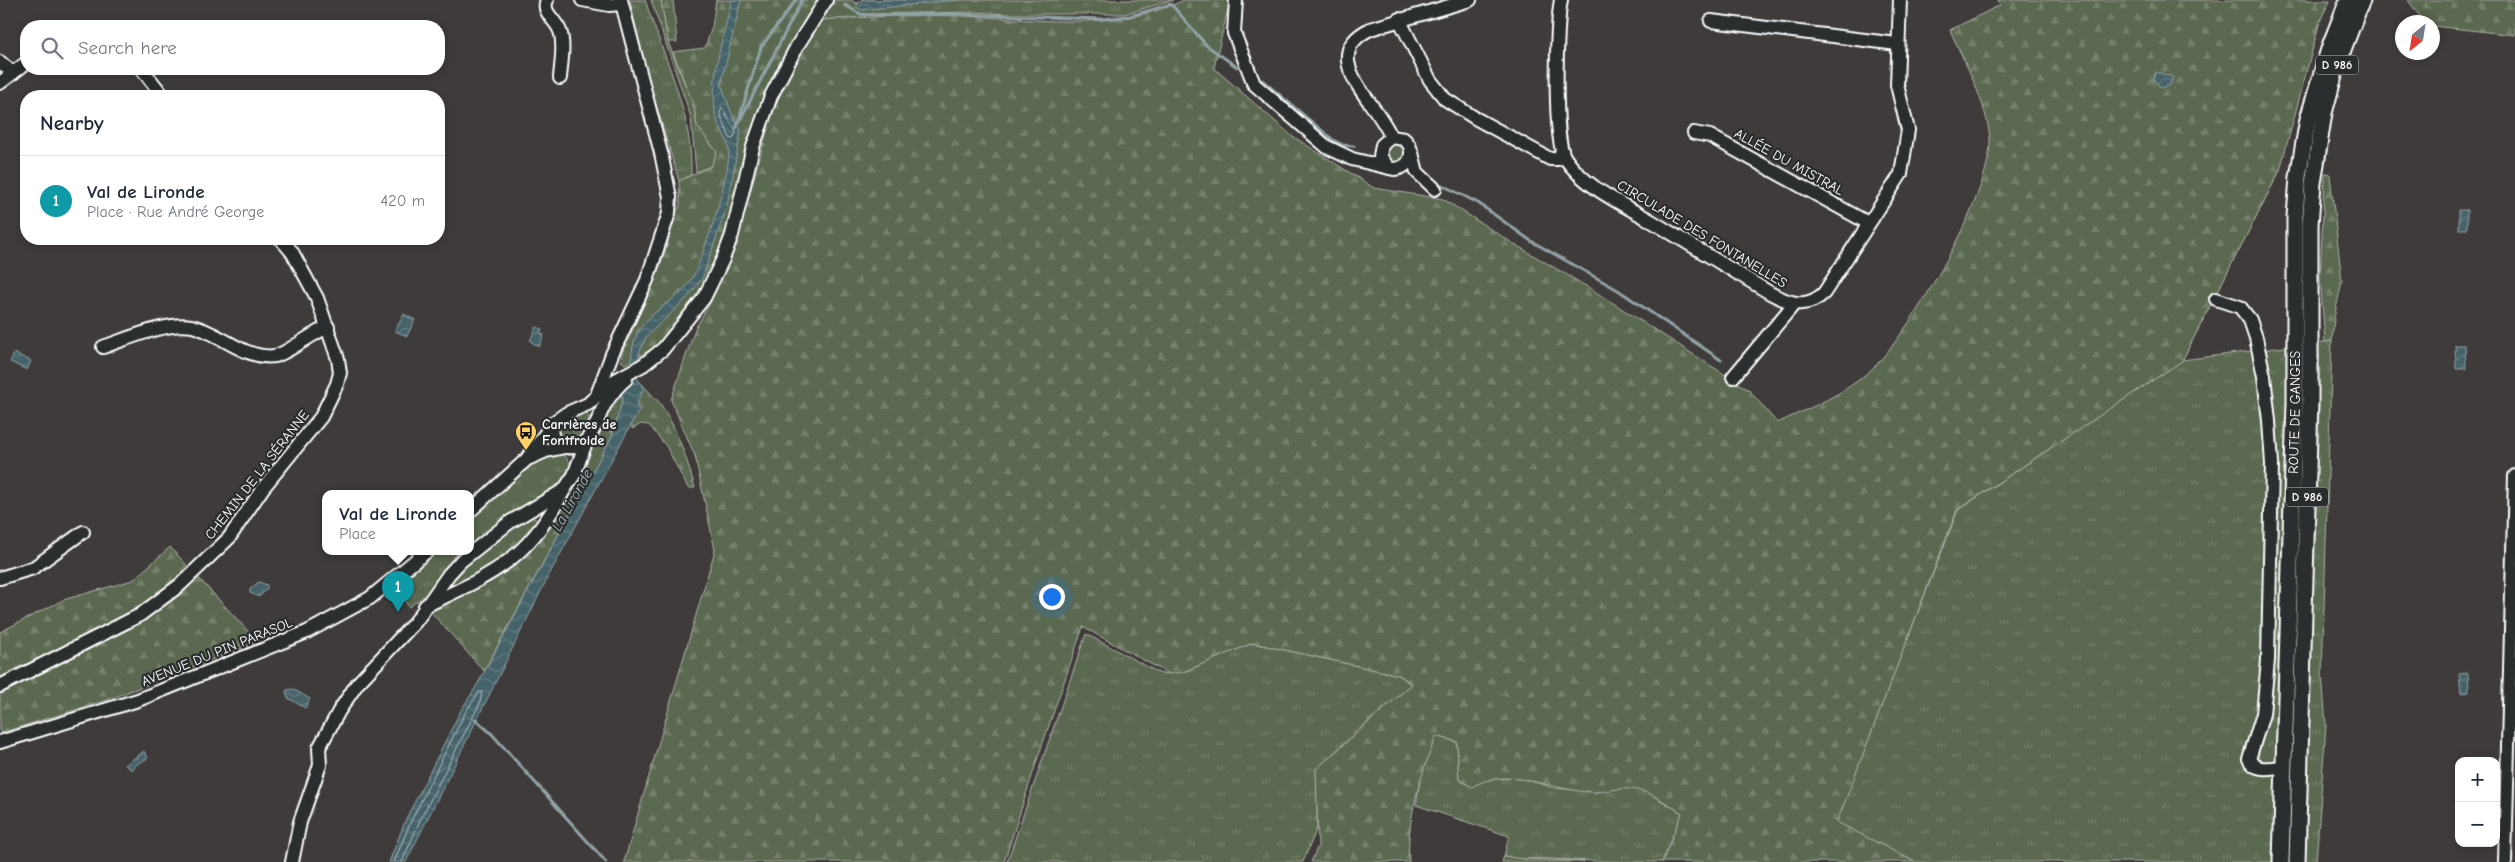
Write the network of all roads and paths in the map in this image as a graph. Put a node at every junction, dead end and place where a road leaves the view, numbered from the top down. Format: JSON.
{"nodes":[{"id":1,"x":547,"y":0,"type":"edge"},
{"id":2,"x":582,"y":0,"type":"edge"},
{"id":3,"x":826,"y":0,"type":"edge"},
{"id":4,"x":1236,"y":0,"type":"edge"},
{"id":5,"x":1470,"y":0,"type":"edge"},
{"id":6,"x":1559,"y":0,"type":"edge"},
{"id":7,"x":1900,"y":0,"type":"edge"},
{"id":8,"x":2348,"y":0,"type":"edge"},
{"id":9,"x":2362,"y":0,"type":"edge"},
{"id":10,"x":621,"y":2,"type":"edge"},
{"id":11,"x":1399,"y":19,"type":"junction"},
{"id":12,"x":1711,"y":21,"type":"dead end"},
{"id":13,"x":1897,"y":44,"type":"junction"},
{"id":14,"x":0,"y":62,"type":"edge"},
{"id":15,"x":20,"y":68,"type":"edge"},
{"id":16,"x":13,"y":74,"type":"junction"},
{"id":17,"x":147,"y":75,"type":"edge"},
{"id":18,"x":560,"y":78,"type":"dead end"},
{"id":19,"x":0,"y":84,"type":"edge"},
{"id":20,"x":158,"y":90,"type":"edge"},
{"id":21,"x":1694,"y":133,"type":"dead end"},
{"id":22,"x":1387,"y":140,"type":"junction"},
{"id":23,"x":1412,"y":150,"type":"junction"},
{"id":24,"x":1562,"y":151,"type":"junction"},
{"id":25,"x":1343,"y":156,"type":"junction"},
{"id":26,"x":1392,"y":168,"type":"junction"},
{"id":27,"x":1868,"y":223,"type":"junction"},
{"id":28,"x":286,"y":245,"type":"edge"},
{"id":29,"x":2216,"y":299,"type":"dead end"},
{"id":30,"x":1794,"y":304,"type":"junction"},
{"id":31,"x":328,"y":327,"type":"junction"},
{"id":32,"x":103,"y":347,"type":"dead end"},
{"id":33,"x":612,"y":354,"type":"junction"},
{"id":34,"x":1733,"y":377,"type":"dead end"},
{"id":35,"x":620,"y":379,"type":"junction"},
{"id":36,"x":601,"y":400,"type":"junction"},
{"id":37,"x":576,"y":409,"type":"junction"},
{"id":38,"x":596,"y":422,"type":"junction"},
{"id":39,"x":551,"y":426,"type":"junction"},
{"id":40,"x":588,"y":439,"type":"junction"},
{"id":41,"x":568,"y":447,"type":"junction"},
{"id":42,"x":526,"y":460,"type":"junction"},
{"id":43,"x":577,"y":464,"type":"junction"},
{"id":44,"x":2515,"y":476,"type":"edge"},
{"id":45,"x":564,"y":490,"type":"junction"},
{"id":46,"x":474,"y":507,"type":"edge"},
{"id":47,"x":83,"y":532,"type":"dead end"},
{"id":48,"x":474,"y":550,"type":"edge"},
{"id":49,"x":421,"y":555,"type":"edge"},
{"id":50,"x":468,"y":555,"type":"edge"},
{"id":51,"x":0,"y":578,"type":"edge"},
{"id":52,"x":425,"y":606,"type":"junction"},
{"id":53,"x":0,"y":686,"type":"edge"},
{"id":54,"x":0,"y":742,"type":"edge"},
{"id":55,"x":2284,"y":768,"type":"junction"},
{"id":56,"x":292,"y":862,"type":"edge"},
{"id":57,"x":2281,"y":862,"type":"edge"},
{"id":58,"x":2298,"y":862,"type":"edge"},
{"id":59,"x":2505,"y":862,"type":"edge"}],
"edges":[{"from":1,"to":18,"type":"street"},
{"from":2,"to":10,"type":"street"},
{"from":3,"to":35,"type":"street"},
{"from":4,"to":25,"type":"street"},
{"from":5,"to":11,"type":"street"},
{"from":6,"to":24,"type":"street","name":"CIRCULADE DES FONTANELLES"},
{"from":7,"to":13,"type":"street","name":"CIRCULADE DES FONTANELLES"},
{"from":8,"to":55,"type":"main road","name":"ROUTE DE GANGES","number":"D 986"},
{"from":9,"to":58,"type":"main road","name":"ROUTE DE GANGES","number":"D 986"},
{"from":10,"to":33,"type":"street"},
{"from":11,"to":22,"type":"street"},
{"from":11,"to":24,"type":"street"},
{"from":12,"to":13,"type":"street"},
{"from":13,"to":27,"type":"street","name":"CIRCULADE DES FONTANELLES"},
{"from":14,"to":16,"type":"street"},
{"from":15,"to":16,"type":"street"},
{"from":16,"to":19,"type":"street"},
{"from":17,"to":20,"type":"street"},
{"from":21,"to":27,"type":"street","name":"ALLÉE DU MISTRAL"},
{"from":22,"to":23,"type":"street"},
{"from":22,"to":25,"type":"street"},
{"from":22,"to":26,"type":"street"},
{"from":23,"to":26,"type":"street"},
{"from":23,"to":26,"type":"street"},
{"from":24,"to":30,"type":"street","name":"CIRCULADE DES FONTANELLES"},
{"from":25,"to":26,"type":"street"},
{"from":27,"to":30,"type":"street","name":"CIRCULADE DES FONTANELLES"},
{"from":28,"to":31,"type":"street","name":"CHEMIN DE LA SÉRANNE"},
{"from":29,"to":55,"type":"street"},
{"from":30,"to":34,"type":"street"},
{"from":31,"to":32,"type":"street"},
{"from":31,"to":53,"type":"street","name":"CHEMIN DE LA SÉRANNE"},
{"from":33,"to":35,"type":"street"},
{"from":33,"to":36,"type":"street"},
{"from":35,"to":36,"type":"street"},
{"from":36,"to":37,"type":"street"},
{"from":36,"to":38,"type":"street"},
{"from":37,"to":38,"type":"street"},
{"from":37,"to":39,"type":"street"},
{"from":38,"to":40,"type":"street"},
{"from":39,"to":41,"type":"street"},
{"from":39,"to":42,"type":"street"},
{"from":40,"to":41,"type":"street"},
{"from":40,"to":43,"type":"street"},
{"from":41,"to":42,"type":"street"},
{"from":41,"to":43,"type":"street"},
{"from":42,"to":46,"type":"street"},
{"from":43,"to":45,"type":"street"},
{"from":44,"to":59,"type":"street"},
{"from":45,"to":48,"type":"street"},
{"from":45,"to":52,"type":"street"},
{"from":47,"to":51,"type":"street"},
{"from":49,"to":54,"type":"street","name":"AVENUE DU PIN PARASOL"},
{"from":50,"to":52,"type":"street"},
{"from":52,"to":56,"type":"street"},
{"from":55,"to":57,"type":"main road","name":"ROUTE DE GANGES","number":"D 986"}]}
